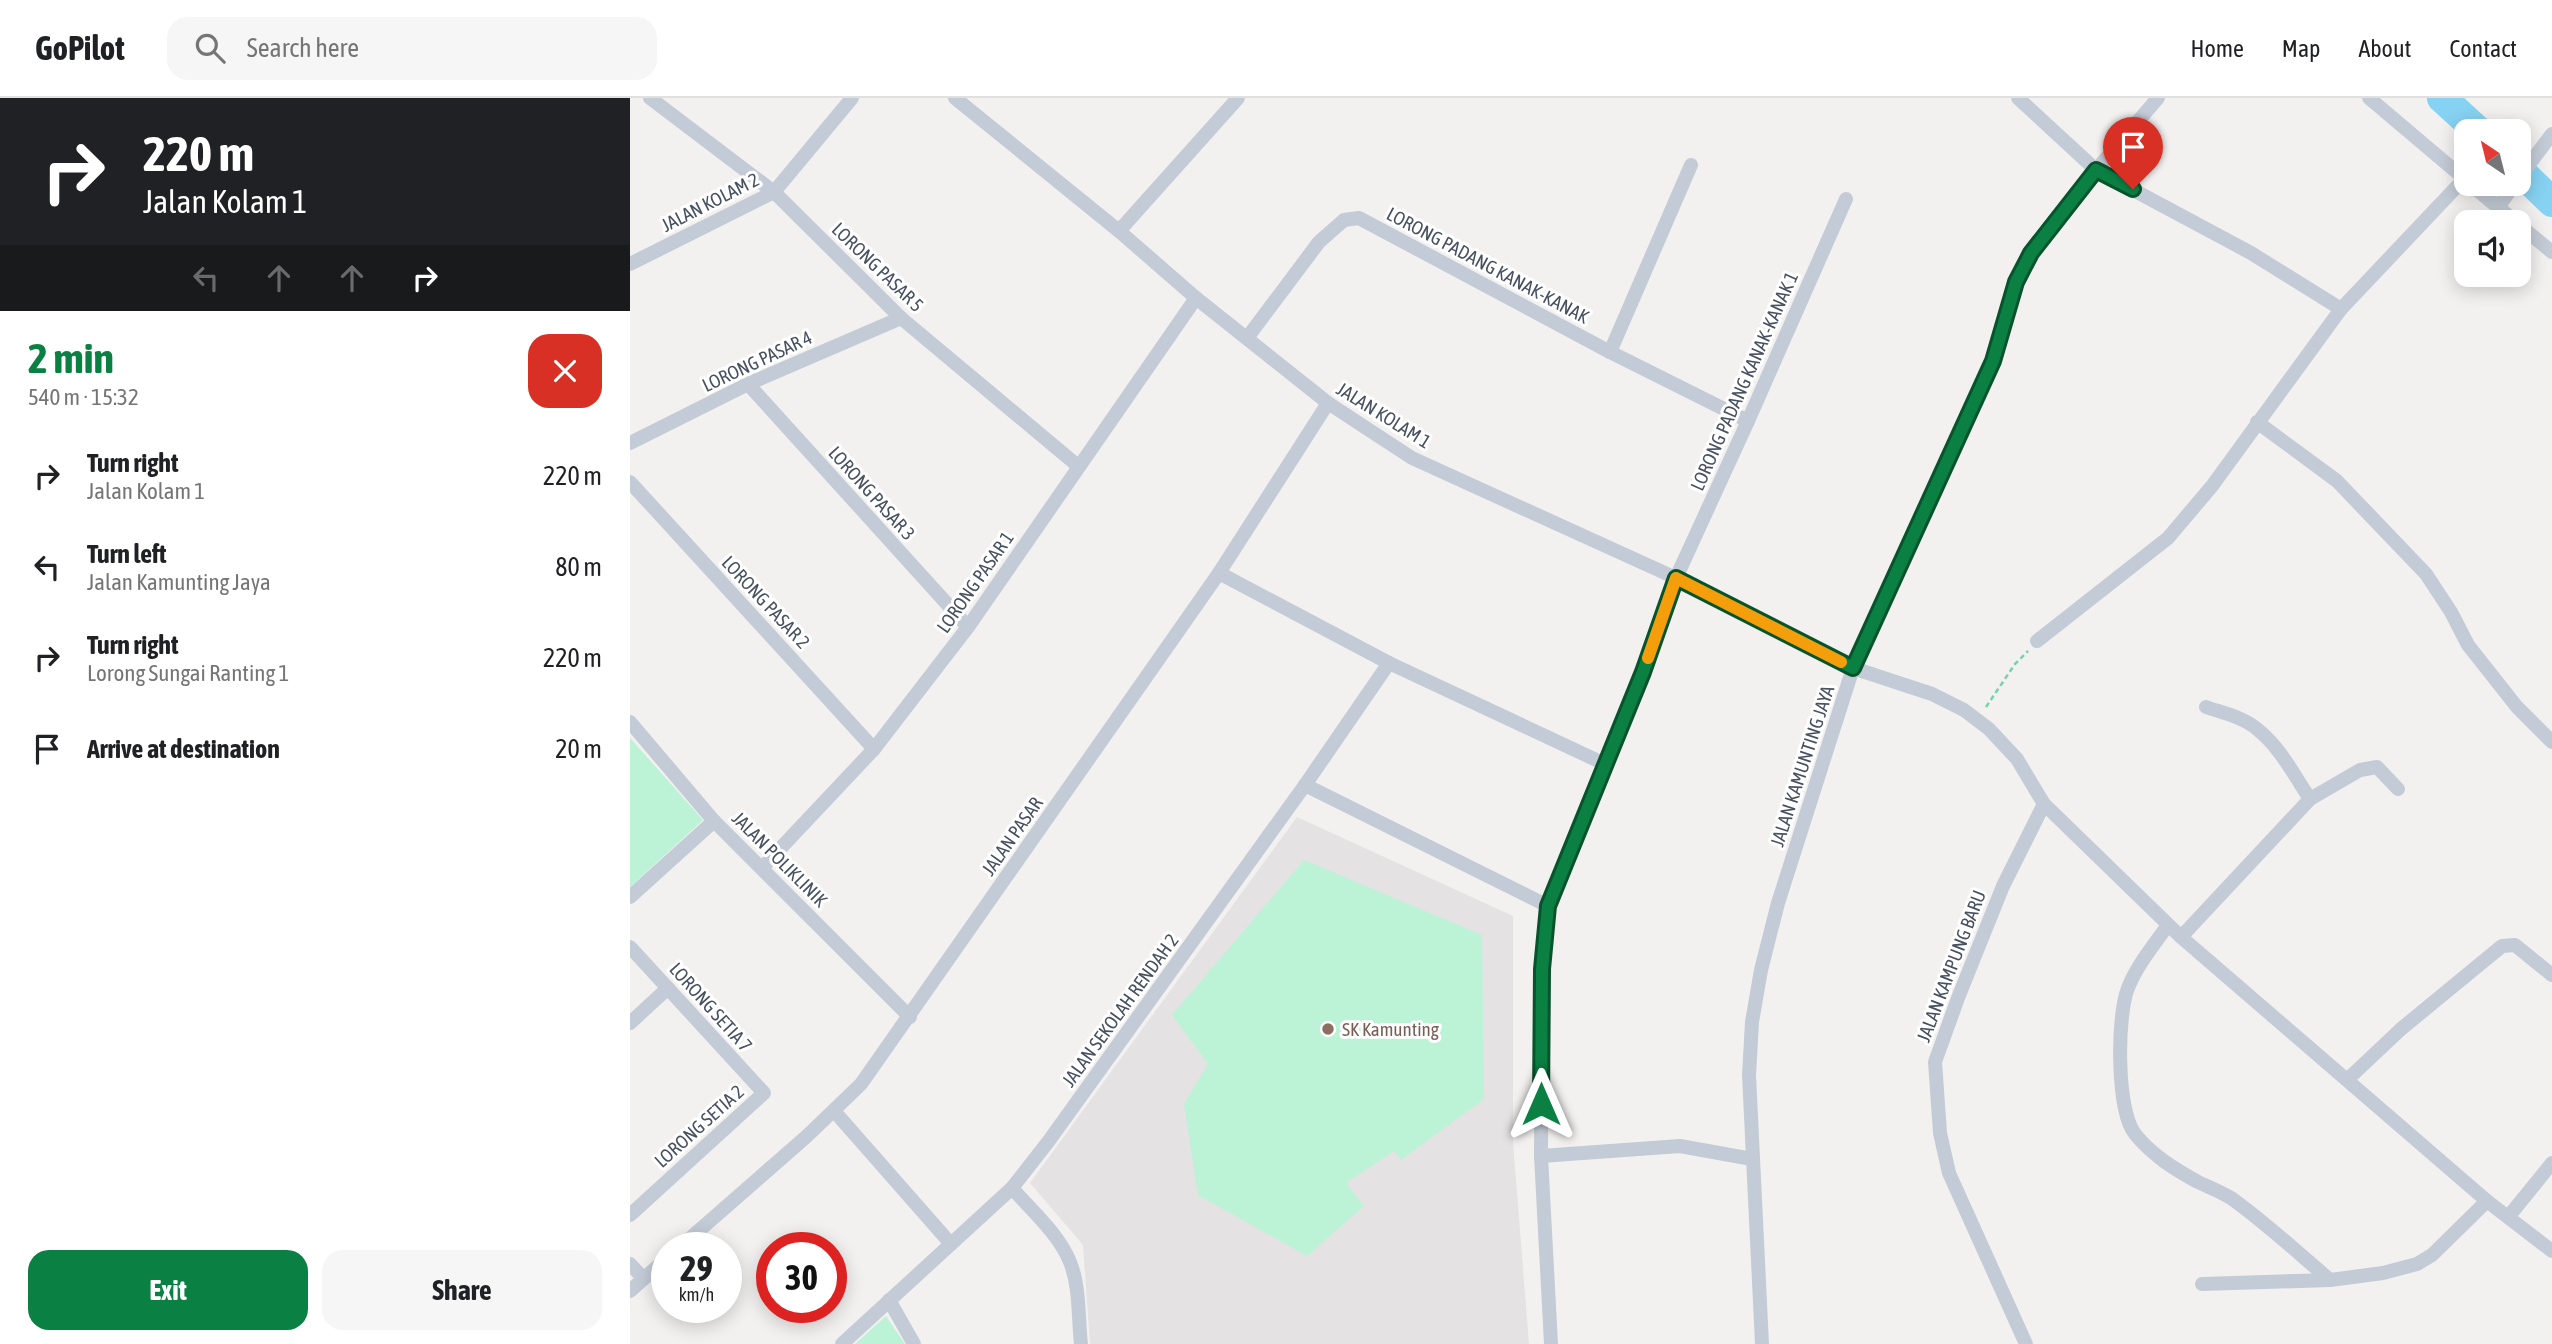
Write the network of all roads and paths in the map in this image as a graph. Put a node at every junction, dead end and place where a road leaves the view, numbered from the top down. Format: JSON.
{"nodes":[{"id":1,"x":650,"y":98,"type":"edge"},
{"id":2,"x":852,"y":98,"type":"edge"},
{"id":3,"x":956,"y":98,"type":"edge"},
{"id":4,"x":2018,"y":98,"type":"edge"},
{"id":5,"x":2158,"y":98,"type":"edge"},
{"id":6,"x":2369,"y":98,"type":"edge"},
{"id":7,"x":1230,"y":101,"type":"edge"},
{"id":8,"x":2552,"y":134,"type":"edge"},
{"id":9,"x":2531,"y":162,"type":"edge"},
{"id":10,"x":1691,"y":165,"type":"dead end"},
{"id":11,"x":2096,"y":170,"type":"junction"},
{"id":12,"x":2454,"y":170,"type":"edge"},
{"id":13,"x":774,"y":192,"type":"junction"},
{"id":14,"x":2454,"y":194,"type":"edge"},
{"id":15,"x":2485,"y":196,"type":"edge"},
{"id":16,"x":2506,"y":196,"type":"edge"},
{"id":17,"x":1846,"y":199,"type":"dead end"},
{"id":18,"x":2498,"y":207,"type":"junction"},
{"id":19,"x":2502,"y":210,"type":"edge"},
{"id":20,"x":1119,"y":231,"type":"junction"},
{"id":21,"x":2531,"y":235,"type":"edge"},
{"id":22,"x":2552,"y":252,"type":"edge"},
{"id":23,"x":630,"y":264,"type":"edge"},
{"id":24,"x":1196,"y":298,"type":"junction"},
{"id":25,"x":2341,"y":309,"type":"junction"},
{"id":26,"x":901,"y":318,"type":"junction"},
{"id":27,"x":1247,"y":338,"type":"junction"},
{"id":28,"x":1610,"y":352,"type":"junction"},
{"id":29,"x":748,"y":384,"type":"junction"},
{"id":30,"x":1328,"y":403,"type":"junction"},
{"id":31,"x":1748,"y":421,"type":"junction"},
{"id":32,"x":2257,"y":422,"type":"junction"},
{"id":33,"x":630,"y":443,"type":"edge"},
{"id":34,"x":1078,"y":466,"type":"junction"},
{"id":35,"x":630,"y":482,"type":"edge"},
{"id":36,"x":1219,"y":573,"type":"junction"},
{"id":37,"x":1676,"y":578,"type":"junction"},
{"id":38,"x":968,"y":627,"type":"junction"},
{"id":39,"x":2038,"y":641,"type":"joint"},
{"id":40,"x":1389,"y":663,"type":"junction"},
{"id":41,"x":1853,"y":668,"type":"junction"},
{"id":42,"x":2206,"y":708,"type":"dead end"},
{"id":43,"x":1977,"y":720,"type":"junction"},
{"id":44,"x":630,"y":722,"type":"edge"},
{"id":45,"x":2552,"y":742,"type":"edge"},
{"id":46,"x":874,"y":749,"type":"junction"},
{"id":47,"x":1605,"y":764,"type":"junction"},
{"id":48,"x":1305,"y":785,"type":"junction"},
{"id":49,"x":2398,"y":789,"type":"dead end"},
{"id":50,"x":2309,"y":799,"type":"junction"},
{"id":51,"x":2044,"y":804,"type":"junction"},
{"id":52,"x":714,"y":821,"type":"junction"},
{"id":53,"x":762,"y":868,"type":"junction"},
{"id":54,"x":630,"y":897,"type":"edge"},
{"id":55,"x":1548,"y":906,"type":"junction"},
{"id":56,"x":2168,"y":925,"type":"junction"},
{"id":57,"x":2180,"y":937,"type":"junction"},
{"id":58,"x":630,"y":947,"type":"edge"},
{"id":59,"x":2552,"y":975,"type":"edge"},
{"id":60,"x":668,"y":988,"type":"junction"},
{"id":61,"x":909,"y":1017,"type":"junction"},
{"id":62,"x":630,"y":1023,"type":"edge"},
{"id":63,"x":2348,"y":1079,"type":"junction"},
{"id":64,"x":764,"y":1093,"type":"joint"},
{"id":65,"x":835,"y":1112,"type":"junction"},
{"id":66,"x":1541,"y":1156,"type":"junction"},
{"id":67,"x":1752,"y":1159,"type":"junction"},
{"id":68,"x":2552,"y":1163,"type":"edge"},
{"id":69,"x":1012,"y":1188,"type":"junction"},
{"id":70,"x":2487,"y":1200,"type":"junction"},
{"id":71,"x":630,"y":1215,"type":"edge"},
{"id":72,"x":2509,"y":1216,"type":"junction"},
{"id":73,"x":697,"y":1232,"type":"edge"},
{"id":74,"x":951,"y":1244,"type":"junction"},
{"id":75,"x":2552,"y":1251,"type":"edge"},
{"id":76,"x":630,"y":1264,"type":"edge"},
{"id":77,"x":651,"y":1271,"type":"edge"},
{"id":78,"x":643,"y":1278,"type":"junction"},
{"id":79,"x":2330,"y":1280,"type":"junction"},
{"id":80,"x":2202,"y":1284,"type":"dead end"},
{"id":81,"x":630,"y":1291,"type":"edge"},
{"id":82,"x":889,"y":1300,"type":"junction"},
{"id":83,"x":842,"y":1344,"type":"edge"},
{"id":84,"x":914,"y":1344,"type":"edge"},
{"id":85,"x":1081,"y":1344,"type":"edge"},
{"id":86,"x":1551,"y":1344,"type":"edge"},
{"id":87,"x":1762,"y":1344,"type":"edge"},
{"id":88,"x":2026,"y":1344,"type":"edge"}],
"edges":[{"from":1,"to":13,"type":"street","name":"LORONG PASAR 5"},
{"from":2,"to":13,"type":"street","name":"JALAN KOLAM 2"},
{"from":3,"to":20,"type":"street","name":"JALAN KOLAM 1"},
{"from":4,"to":11,"type":"street"},
{"from":5,"to":11,"type":"street","name":"JALAN KAMUNTING JAYA"},
{"from":6,"to":12,"type":"street"},
{"from":7,"to":20,"type":"street"},
{"from":8,"to":9,"type":"street"},
{"from":10,"to":28,"type":"street"},
{"from":11,"to":25,"type":"street"},
{"from":11,"to":41,"type":"street","name":"JALAN KAMUNTING JAYA"},
{"from":13,"to":23,"type":"street","name":"JALAN KOLAM 2"},
{"from":13,"to":26,"type":"street","name":"LORONG PASAR 5"},
{"from":14,"to":25,"type":"street"},
{"from":15,"to":18,"type":"street"},
{"from":16,"to":18,"type":"street"},
{"from":17,"to":31,"type":"street","name":"LORONG PADANG KANAK-KANAK 1"},
{"from":18,"to":19,"type":"street"},
{"from":20,"to":24,"type":"street","name":"JALAN KOLAM 1"},
{"from":21,"to":22,"type":"street"},
{"from":24,"to":27,"type":"street","name":"JALAN KOLAM 1"},
{"from":24,"to":34,"type":"street","name":"LORONG PASAR 1"},
{"from":25,"to":32,"type":"street"},
{"from":26,"to":29,"type":"street","name":"LORONG PASAR 4"},
{"from":26,"to":34,"type":"street","name":"LORONG PASAR 5"},
{"from":27,"to":28,"type":"street","name":"LORONG PADANG KANAK-KANAK"},
{"from":27,"to":30,"type":"street","name":"JALAN KOLAM 1"},
{"from":28,"to":31,"type":"street","name":"LORONG PADANG KANAK-KANAK"},
{"from":29,"to":33,"type":"street","name":"LORONG PASAR 4"},
{"from":29,"to":38,"type":"street","name":"LORONG PASAR 3"},
{"from":30,"to":36,"type":"street","name":"JALAN PASAR"},
{"from":30,"to":37,"type":"street","name":"JALAN KOLAM 1"},
{"from":31,"to":37,"type":"street","name":"LORONG PADANG KANAK-KANAK 1"},
{"from":32,"to":39,"type":"street"},
{"from":32,"to":45,"type":"street"},
{"from":34,"to":38,"type":"street","name":"LORONG PASAR 1"},
{"from":35,"to":46,"type":"street","name":"LORONG PASAR 2"},
{"from":36,"to":40,"type":"street"},
{"from":36,"to":61,"type":"street","name":"JALAN PASAR"},
{"from":37,"to":41,"type":"street","name":"JALAN KOLAM 1"},
{"from":37,"to":47,"type":"street","name":"LORONG PADANG KANAK-KANAK 1"},
{"from":38,"to":46,"type":"street","name":"LORONG PASAR 1"},
{"from":39,"to":43,"type":"path"},
{"from":40,"to":47,"type":"street"},
{"from":40,"to":48,"type":"street","name":"JALAN SEKOLAH RENDAH 2"},
{"from":41,"to":43,"type":"street","name":"JALAN KOLAM 1"},
{"from":41,"to":67,"type":"street","name":"JALAN KAMUNTING JAYA"},
{"from":42,"to":50,"type":"street"},
{"from":43,"to":51,"type":"street","name":"JALAN KOLAM 1"},
{"from":44,"to":52,"type":"street","name":"JALAN POLIKLINIK"},
{"from":46,"to":53,"type":"street","name":"LORONG PASAR 1"},
{"from":47,"to":55,"type":"street","name":"LORONG PADANG KANAK-KANAK 1"},
{"from":48,"to":55,"type":"street"},
{"from":48,"to":69,"type":"street","name":"JALAN SEKOLAH RENDAH 2"},
{"from":49,"to":50,"type":"street"},
{"from":50,"to":57,"type":"street"},
{"from":51,"to":56,"type":"street","name":"JALAN KOLAM 1"},
{"from":51,"to":88,"type":"street","name":"JALAN KAMPUNG BARU"},
{"from":52,"to":53,"type":"street","name":"JALAN POLIKLINIK"},
{"from":52,"to":54,"type":"street"},
{"from":53,"to":61,"type":"street","name":"JALAN POLIKLINIK"},
{"from":55,"to":66,"type":"street","name":"LORONG PADANG KANAK-KANAK 1"},
{"from":56,"to":57,"type":"street","name":"JALAN KOLAM 1"},
{"from":56,"to":79,"type":"street"},
{"from":57,"to":63,"type":"street","name":"JALAN KOLAM 1"},
{"from":58,"to":60,"type":"street","name":"LORONG SETIA 7"},
{"from":59,"to":63,"type":"street"},
{"from":60,"to":62,"type":"street"},
{"from":60,"to":64,"type":"street","name":"LORONG SETIA 7"},
{"from":61,"to":65,"type":"street","name":"JALAN PASAR"},
{"from":63,"to":70,"type":"street","name":"JALAN KOLAM 1"},
{"from":64,"to":71,"type":"street","name":"LORONG SETIA 2"},
{"from":65,"to":73,"type":"street","name":"JALAN PASAR"},
{"from":65,"to":74,"type":"street"},
{"from":66,"to":67,"type":"street"},
{"from":66,"to":86,"type":"street","name":"LORONG PADANG KANAK-KANAK 1"},
{"from":67,"to":87,"type":"street","name":"JALAN KAMUNTING JAYA"},
{"from":68,"to":72,"type":"street"},
{"from":69,"to":74,"type":"street","name":"JALAN SEKOLAH RENDAH 2"},
{"from":69,"to":85,"type":"street"},
{"from":70,"to":72,"type":"street","name":"JALAN KOLAM 1"},
{"from":70,"to":79,"type":"street"},
{"from":72,"to":75,"type":"street","name":"JALAN KOLAM 1"},
{"from":74,"to":82,"type":"street","name":"JALAN SEKOLAH RENDAH 2"},
{"from":76,"to":78,"type":"street"},
{"from":77,"to":78,"type":"street"},
{"from":78,"to":81,"type":"street"},
{"from":79,"to":80,"type":"street"},
{"from":82,"to":83,"type":"street","name":"JALAN SEKOLAH RENDAH 2"},
{"from":82,"to":84,"type":"street"}]}
